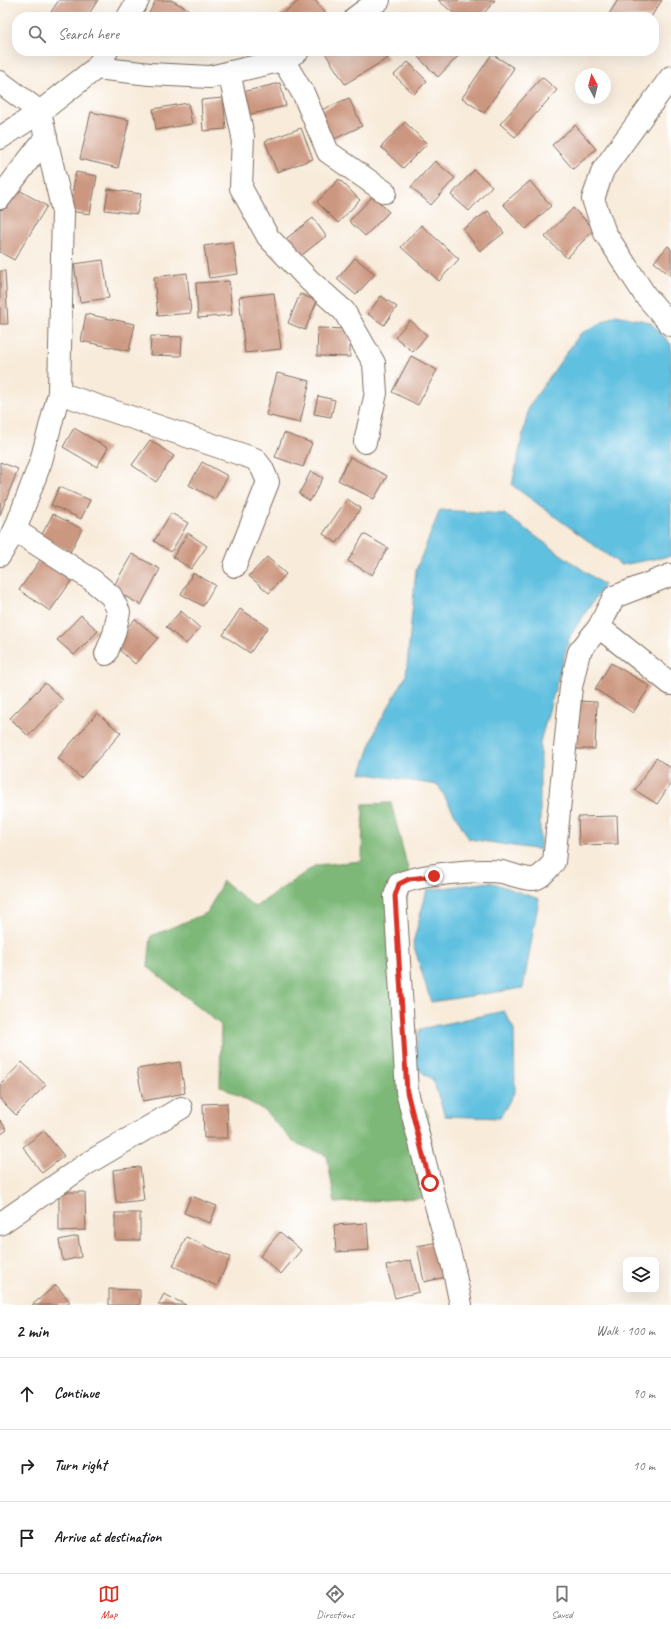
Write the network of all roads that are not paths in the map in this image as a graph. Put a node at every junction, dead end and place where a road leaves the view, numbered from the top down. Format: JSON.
{"nodes":[{"id":1,"x":138,"y":0,"type":"edge"},
{"id":2,"x":380,"y":0,"type":"edge"},
{"id":3,"x":131,"y":12,"type":"edge"},
{"id":4,"x":366,"y":12,"type":"edge"},
{"id":5,"x":291,"y":56,"type":"edge"},
{"id":6,"x":101,"y":60,"type":"edge"},
{"id":7,"x":229,"y":72,"type":"junction"},
{"id":8,"x":671,"y":77,"type":"edge"},
{"id":9,"x":0,"y":82,"type":"edge"},
{"id":10,"x":40,"y":112,"type":"junction"},
{"id":11,"x":46,"y":137,"type":"junction"},
{"id":12,"x":0,"y":138,"type":"edge"},
{"id":13,"x":385,"y":192,"type":"dead end"},
{"id":14,"x":0,"y":198,"type":"edge"},
{"id":15,"x":671,"y":325,"type":"edge"},
{"id":16,"x":59,"y":393,"type":"junction"},
{"id":17,"x":365,"y":442,"type":"dead end"},
{"id":18,"x":15,"y":530,"type":"junction"},
{"id":19,"x":0,"y":555,"type":"edge"},
{"id":20,"x":235,"y":566,"type":"dead end"},
{"id":21,"x":671,"y":575,"type":"edge"},
{"id":22,"x":599,"y":627,"type":"junction"},
{"id":23,"x":106,"y":654,"type":"dead end"},
{"id":24,"x":671,"y":684,"type":"edge"},
{"id":25,"x":181,"y":1108,"type":"dead end"},
{"id":26,"x":0,"y":1224,"type":"edge"},
{"id":27,"x":461,"y":1305,"type":"edge"}],
"edges":[{"from":1,"to":3,"type":"street"},
{"from":2,"to":4,"type":"street"},
{"from":5,"to":7,"type":"street"},
{"from":5,"to":13,"type":"street"},
{"from":6,"to":7,"type":"street"},
{"from":6,"to":10,"type":"street"},
{"from":7,"to":17,"type":"street"},
{"from":8,"to":15,"type":"street"},
{"from":9,"to":10,"type":"street"},
{"from":10,"to":11,"type":"street"},
{"from":10,"to":12,"type":"street"},
{"from":11,"to":14,"type":"street"},
{"from":11,"to":16,"type":"street"},
{"from":16,"to":18,"type":"street"},
{"from":16,"to":20,"type":"street"},
{"from":18,"to":19,"type":"street"},
{"from":18,"to":23,"type":"street"},
{"from":21,"to":22,"type":"street"},
{"from":22,"to":24,"type":"street"},
{"from":22,"to":27,"type":"street"},
{"from":25,"to":26,"type":"street"}]}
